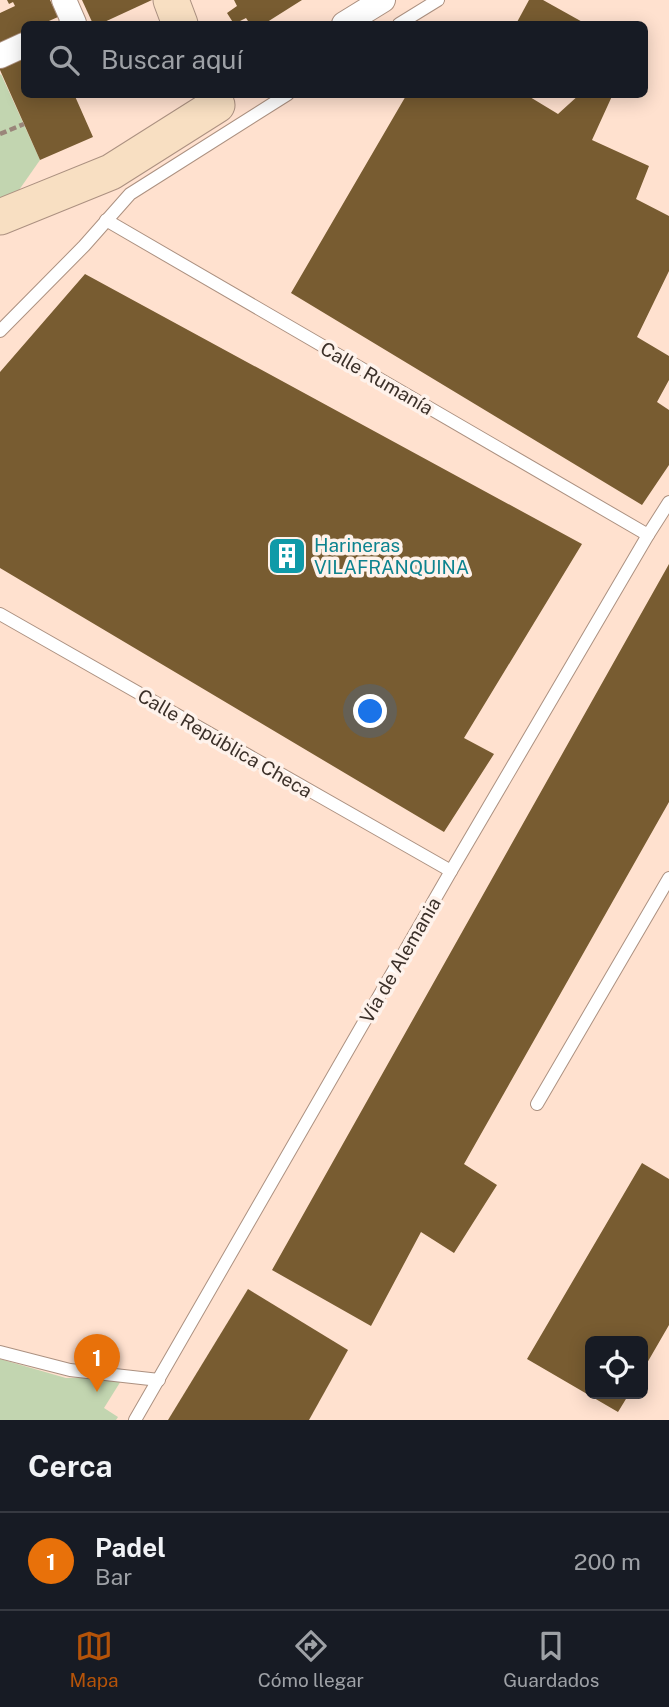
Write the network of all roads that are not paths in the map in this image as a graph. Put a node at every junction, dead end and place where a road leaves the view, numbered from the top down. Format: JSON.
{"nodes":[{"id":1,"x":64,"y":0,"type":"edge"},
{"id":2,"x":171,"y":0,"type":"edge"},
{"id":3,"x":383,"y":0,"type":"edge"},
{"id":4,"x":438,"y":0,"type":"edge"},
{"id":5,"x":71,"y":21,"type":"edge"},
{"id":6,"x":179,"y":21,"type":"edge"},
{"id":7,"x":349,"y":21,"type":"edge"},
{"id":8,"x":404,"y":21,"type":"edge"},
{"id":9,"x":21,"y":46,"type":"edge"},
{"id":10,"x":0,"y":56,"type":"edge"},
{"id":11,"x":221,"y":98,"type":"edge"},
{"id":12,"x":282,"y":98,"type":"edge"},
{"id":13,"x":0,"y":217,"type":"edge"},
{"id":14,"x":106,"y":220,"type":"junction"},
{"id":15,"x":0,"y":331,"type":"edge"},
{"id":16,"x":669,"y":502,"type":"edge"},
{"id":17,"x":648,"y":535,"type":"junction"},
{"id":18,"x":0,"y":614,"type":"edge"},
{"id":19,"x":451,"y":872,"type":"junction"},
{"id":20,"x":669,"y":877,"type":"edge"},
{"id":21,"x":537,"y":1104,"type":"dead end"},
{"id":22,"x":0,"y":1352,"type":"edge"},
{"id":23,"x":159,"y":1380,"type":"junction"},
{"id":24,"x":135,"y":1420,"type":"edge"}],
"edges":[{"from":1,"to":5,"type":"street"},
{"from":2,"to":6,"type":"street"},
{"from":3,"to":7,"type":"street"},
{"from":4,"to":8,"type":"lane"},
{"from":9,"to":10,"type":"street"},
{"from":11,"to":13,"type":"street"},
{"from":12,"to":14,"type":"lane"},
{"from":14,"to":15,"type":"lane"},
{"from":14,"to":17,"type":"lane","name":"Calle Rumanía"},
{"from":16,"to":17,"type":"lane","name":"Vía de Alemania"},
{"from":17,"to":19,"type":"lane","name":"Vía de Alemania"},
{"from":18,"to":19,"type":"lane","name":"Calle República Checa"},
{"from":19,"to":23,"type":"lane","name":"Vía de Alemania"},
{"from":20,"to":21,"type":"lane"},
{"from":22,"to":23,"type":"lane"},
{"from":23,"to":24,"type":"lane","name":"Vía de Alemania"}]}
